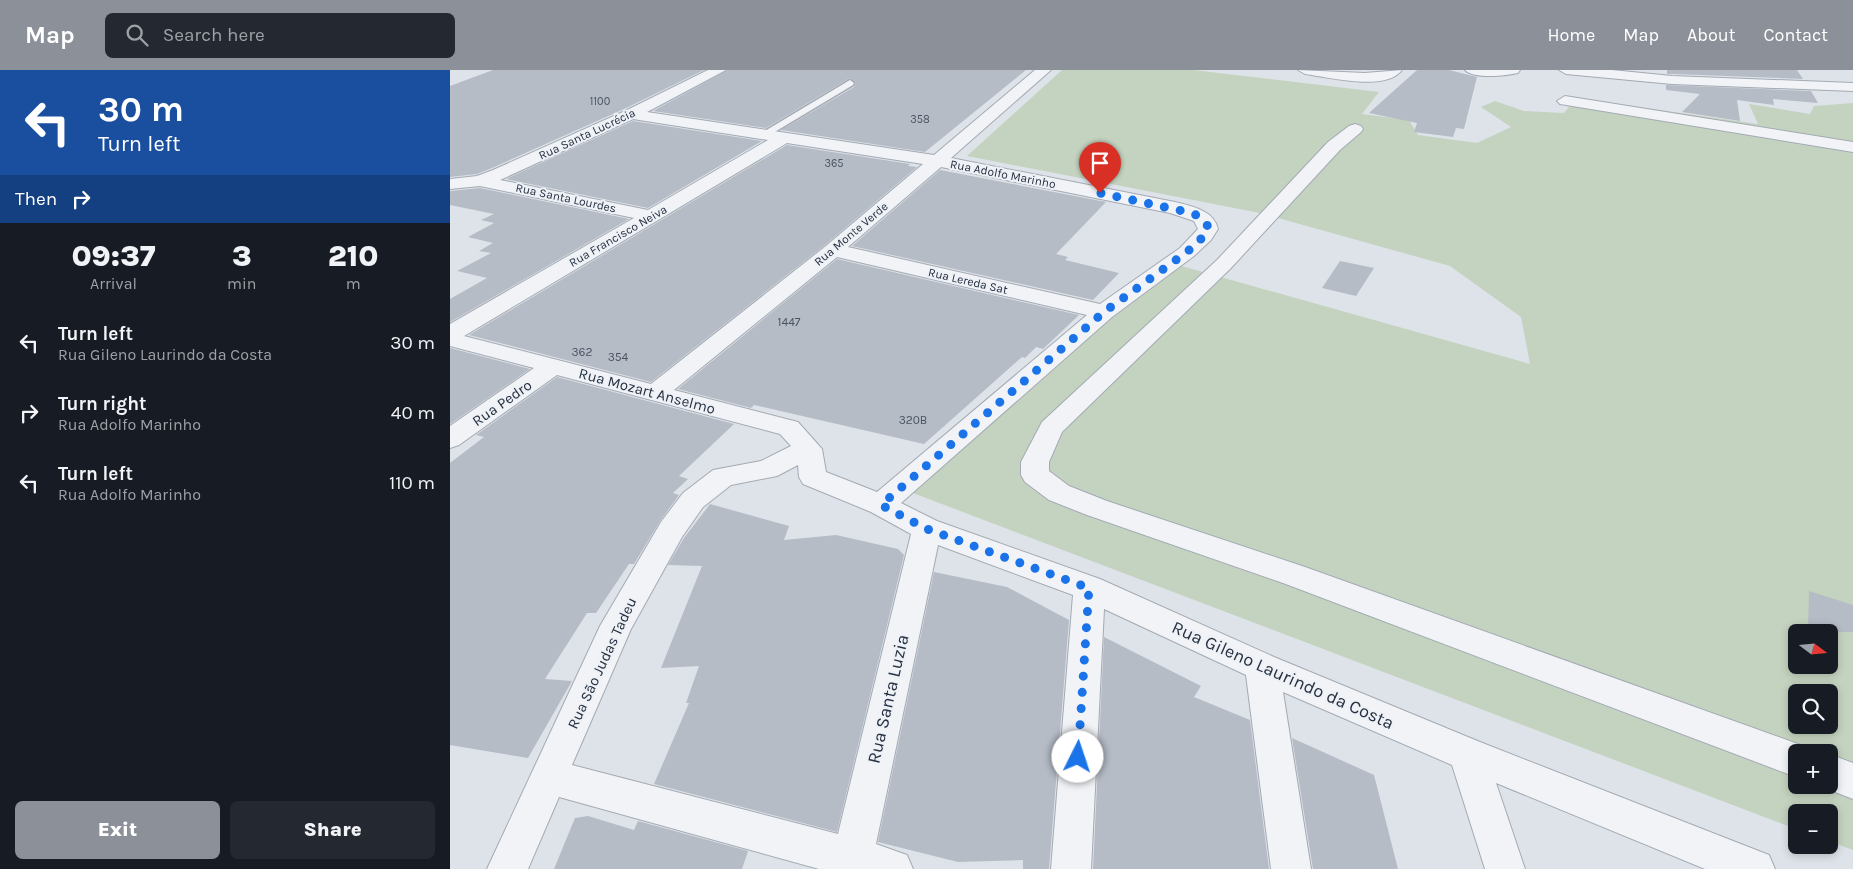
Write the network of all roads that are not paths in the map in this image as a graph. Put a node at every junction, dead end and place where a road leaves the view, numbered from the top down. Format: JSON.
{"nodes":[{"id":1,"x":719,"y":70,"type":"edge"},
{"id":2,"x":1044,"y":70,"type":"edge"},
{"id":3,"x":1305,"y":70,"type":"edge"},
{"id":4,"x":1472,"y":70,"type":"edge"},
{"id":5,"x":1513,"y":70,"type":"edge"},
{"id":6,"x":1566,"y":70,"type":"edge"},
{"id":7,"x":1692,"y":70,"type":"edge"},
{"id":8,"x":1394,"y":71,"type":"edge"},
{"id":9,"x":1716,"y":80,"type":"junction"},
{"id":10,"x":850,"y":83,"type":"dead end"},
{"id":11,"x":1853,"y":87,"type":"edge"},
{"id":12,"x":1565,"y":101,"type":"dead end"},
{"id":13,"x":631,"y":114,"type":"junction"},
{"id":14,"x":1355,"y":129,"type":"dead end"},
{"id":15,"x":765,"y":134,"type":"junction"},
{"id":16,"x":785,"y":137,"type":"junction"},
{"id":17,"x":1853,"y":147,"type":"edge"},
{"id":18,"x":938,"y":161,"type":"junction"},
{"id":19,"x":480,"y":180,"type":"junction"},
{"id":20,"x":450,"y":184,"type":"edge"},
{"id":21,"x":652,"y":216,"type":"junction"},
{"id":22,"x":833,"y":250,"type":"junction"},
{"id":23,"x":1187,"y":252,"type":"junction"},
{"id":24,"x":1224,"y":264,"type":"junction"},
{"id":25,"x":1104,"y":312,"type":"junction"},
{"id":26,"x":450,"y":334,"type":"edge"},
{"id":27,"x":450,"y":339,"type":"edge"},
{"id":28,"x":553,"y":366,"type":"junction"},
{"id":29,"x":654,"y":394,"type":"junction"},
{"id":30,"x":450,"y":439,"type":"edge"},
{"id":31,"x":811,"y":463,"type":"junction"},
{"id":32,"x":881,"y":505,"type":"junction"},
{"id":33,"x":927,"y":529,"type":"junction"},
{"id":34,"x":1089,"y":588,"type":"junction"},
{"id":35,"x":1262,"y":667,"type":"junction"},
{"id":36,"x":1467,"y":754,"type":"junction"},
{"id":37,"x":1788,"y":757,"type":"edge"},
{"id":38,"x":1838,"y":775,"type":"edge"},
{"id":39,"x":551,"y":777,"type":"junction"},
{"id":40,"x":1853,"y":781,"type":"edge"},
{"id":41,"x":851,"y":864,"type":"edge"},
{"id":42,"x":508,"y":869,"type":"edge"},
{"id":43,"x":893,"y":869,"type":"edge"},
{"id":44,"x":1071,"y":869,"type":"edge"},
{"id":45,"x":1291,"y":869,"type":"edge"},
{"id":46,"x":1504,"y":869,"type":"edge"},
{"id":47,"x":1755,"y":869,"type":"edge"}],
"edges":[{"from":1,"to":13,"type":"street","name":"Rua Santa Lucrécia"},
{"from":2,"to":18,"type":"street","name":"Rua Monte Verde"},
{"from":3,"to":8,"type":"street"},
{"from":4,"to":5,"type":"street"},
{"from":6,"to":9,"type":"street"},
{"from":7,"to":9,"type":"street"},
{"from":9,"to":11,"type":"street"},
{"from":10,"to":15,"type":"lane"},
{"from":12,"to":17,"type":"street"},
{"from":13,"to":15,"type":"street","name":"Rua Adolfo Marinho"},
{"from":13,"to":19,"type":"street","name":"Rua Santa Lucrécia"},
{"from":14,"to":24,"type":"street"},
{"from":15,"to":16,"type":"street","name":"Rua Adolfo Marinho"},
{"from":16,"to":18,"type":"street","name":"Rua Adolfo Marinho"},
{"from":16,"to":21,"type":"street","name":"Rua Francisco Neiva"},
{"from":18,"to":22,"type":"street","name":"Rua Monte Verde"},
{"from":18,"to":23,"type":"street","name":"Rua Adolfo Marinho"},
{"from":19,"to":20,"type":"street","name":"Rua Santa Lucrécia"},
{"from":19,"to":21,"type":"street","name":"Rua Santa Lourdes"},
{"from":21,"to":26,"type":"street","name":"Rua Francisco Neiva"},
{"from":22,"to":25,"type":"street","name":"Rua Lereda Sat"},
{"from":22,"to":29,"type":"street","name":"Rua Monte Verde"},
{"from":23,"to":24,"type":"street"},
{"from":23,"to":25,"type":"street","name":"Rua Adolfo Marinho"},
{"from":24,"to":37,"type":"street"},
{"from":25,"to":32,"type":"street","name":"Rua Adolfo Marinho"},
{"from":27,"to":28,"type":"street","name":"Rua Mozart Anselmo"},
{"from":28,"to":29,"type":"street","name":"Rua Mozart Anselmo"},
{"from":28,"to":30,"type":"street","name":"Rua Pedro"},
{"from":29,"to":31,"type":"street","name":"Rua Mozart Anselmo"},
{"from":31,"to":32,"type":"street","name":"Rua Gileno Laurindo da Costa"},
{"from":31,"to":39,"type":"street","name":"Rua São Judas Tadeu"},
{"from":32,"to":33,"type":"street","name":"Rua Gileno Laurindo da Costa"},
{"from":33,"to":34,"type":"street","name":"Rua Gileno Laurindo da Costa"},
{"from":33,"to":41,"type":"street","name":"Rua Santa Luzia"},
{"from":34,"to":35,"type":"street","name":"Rua Gileno Laurindo da Costa"},
{"from":34,"to":44,"type":"street"},
{"from":35,"to":36,"type":"street","name":"Rua Gileno Laurindo da Costa"},
{"from":35,"to":45,"type":"street"},
{"from":36,"to":46,"type":"street"},
{"from":36,"to":47,"type":"street","name":"Rua Gileno Laurindo da Costa"},
{"from":38,"to":40,"type":"street"},
{"from":39,"to":41,"type":"street"},
{"from":39,"to":42,"type":"street","name":"Rua São Judas Tadeu"},
{"from":41,"to":43,"type":"street"}]}
